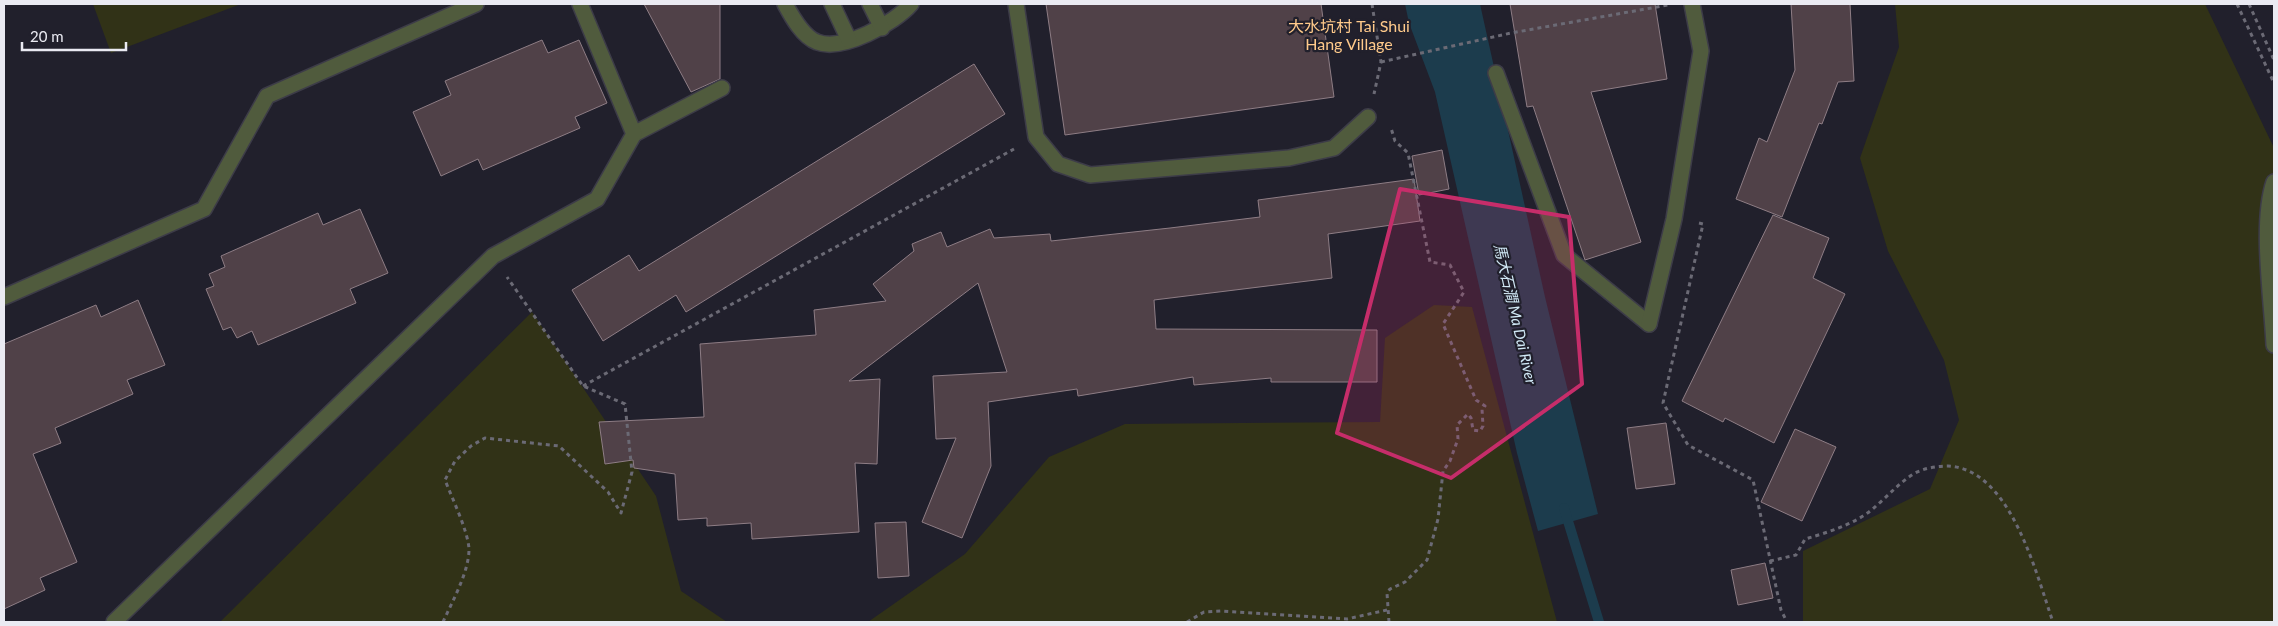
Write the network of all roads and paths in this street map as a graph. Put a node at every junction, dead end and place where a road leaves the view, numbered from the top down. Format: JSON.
{"nodes":[{"id":1,"x":476,"y":4,"type":"edge"},
{"id":2,"x":580,"y":4,"type":"edge"},
{"id":3,"x":786,"y":4,"type":"edge"},
{"id":4,"x":832,"y":4,"type":"edge"},
{"id":5,"x":870,"y":4,"type":"edge"},
{"id":6,"x":911,"y":4,"type":"edge"},
{"id":7,"x":1016,"y":4,"type":"edge"},
{"id":8,"x":1372,"y":4,"type":"edge"},
{"id":9,"x":1676,"y":4,"type":"edge"},
{"id":10,"x":1692,"y":4,"type":"edge"},
{"id":11,"x":2237,"y":4,"type":"edge"},
{"id":12,"x":2248,"y":4,"type":"edge"},
{"id":13,"x":882,"y":28,"type":"junction"},
{"id":14,"x":849,"y":40,"type":"junction"},
{"id":15,"x":2274,"y":60,"type":"edge"},
{"id":16,"x":1381,"y":62,"type":"junction"},
{"id":17,"x":1496,"y":72,"type":"dead end"},
{"id":18,"x":2274,"y":83,"type":"edge"},
{"id":19,"x":722,"y":88,"type":"dead end"},
{"id":20,"x":1368,"y":117,"type":"joint"},
{"id":21,"x":1393,"y":128,"type":"dead end"},
{"id":22,"x":634,"y":134,"type":"junction"},
{"id":23,"x":1036,"y":136,"type":"junction"},
{"id":24,"x":2274,"y":182,"type":"edge"},
{"id":25,"x":1674,"y":218,"type":"junction"},
{"id":26,"x":493,"y":256,"type":"junction"},
{"id":27,"x":4,"y":297,"type":"edge"},
{"id":28,"x":2274,"y":345,"type":"edge"},
{"id":29,"x":583,"y":386,"type":"junction"},
{"id":30,"x":1770,"y":561,"type":"junction"},
{"id":31,"x":1386,"y":610,"type":"junction"},
{"id":32,"x":114,"y":622,"type":"edge"},
{"id":33,"x":443,"y":622,"type":"edge"},
{"id":34,"x":1187,"y":622,"type":"edge"},
{"id":35,"x":1389,"y":622,"type":"edge"},
{"id":36,"x":1787,"y":622,"type":"edge"},
{"id":37,"x":2053,"y":622,"type":"edge"}],
"edges":[{"from":1,"to":27,"type":"street"},
{"from":2,"to":22,"type":"street"},
{"from":3,"to":14,"type":"street"},
{"from":4,"to":14,"type":"street"},
{"from":5,"to":13,"type":"street"},
{"from":6,"to":13,"type":"street"},
{"from":7,"to":23,"type":"street"},
{"from":8,"to":16,"type":"path"},
{"from":9,"to":16,"type":"path"},
{"from":10,"to":25,"type":"street"},
{"from":11,"to":18,"type":"path"},
{"from":12,"to":15,"type":"path"},
{"from":13,"to":14,"type":"street"},
{"from":16,"to":20,"type":"path"},
{"from":17,"to":25,"type":"street"},
{"from":19,"to":22,"type":"street"},
{"from":20,"to":23,"type":"street"},
{"from":21,"to":31,"type":"path"},
{"from":22,"to":26,"type":"street"},
{"from":23,"to":29,"type":"path"},
{"from":24,"to":28,"type":"street"},
{"from":25,"to":30,"type":"path"},
{"from":26,"to":29,"type":"path"},
{"from":26,"to":32,"type":"street"},
{"from":29,"to":33,"type":"path"},
{"from":30,"to":36,"type":"path"},
{"from":30,"to":37,"type":"path"},
{"from":31,"to":34,"type":"path"},
{"from":31,"to":35,"type":"path"}]}
